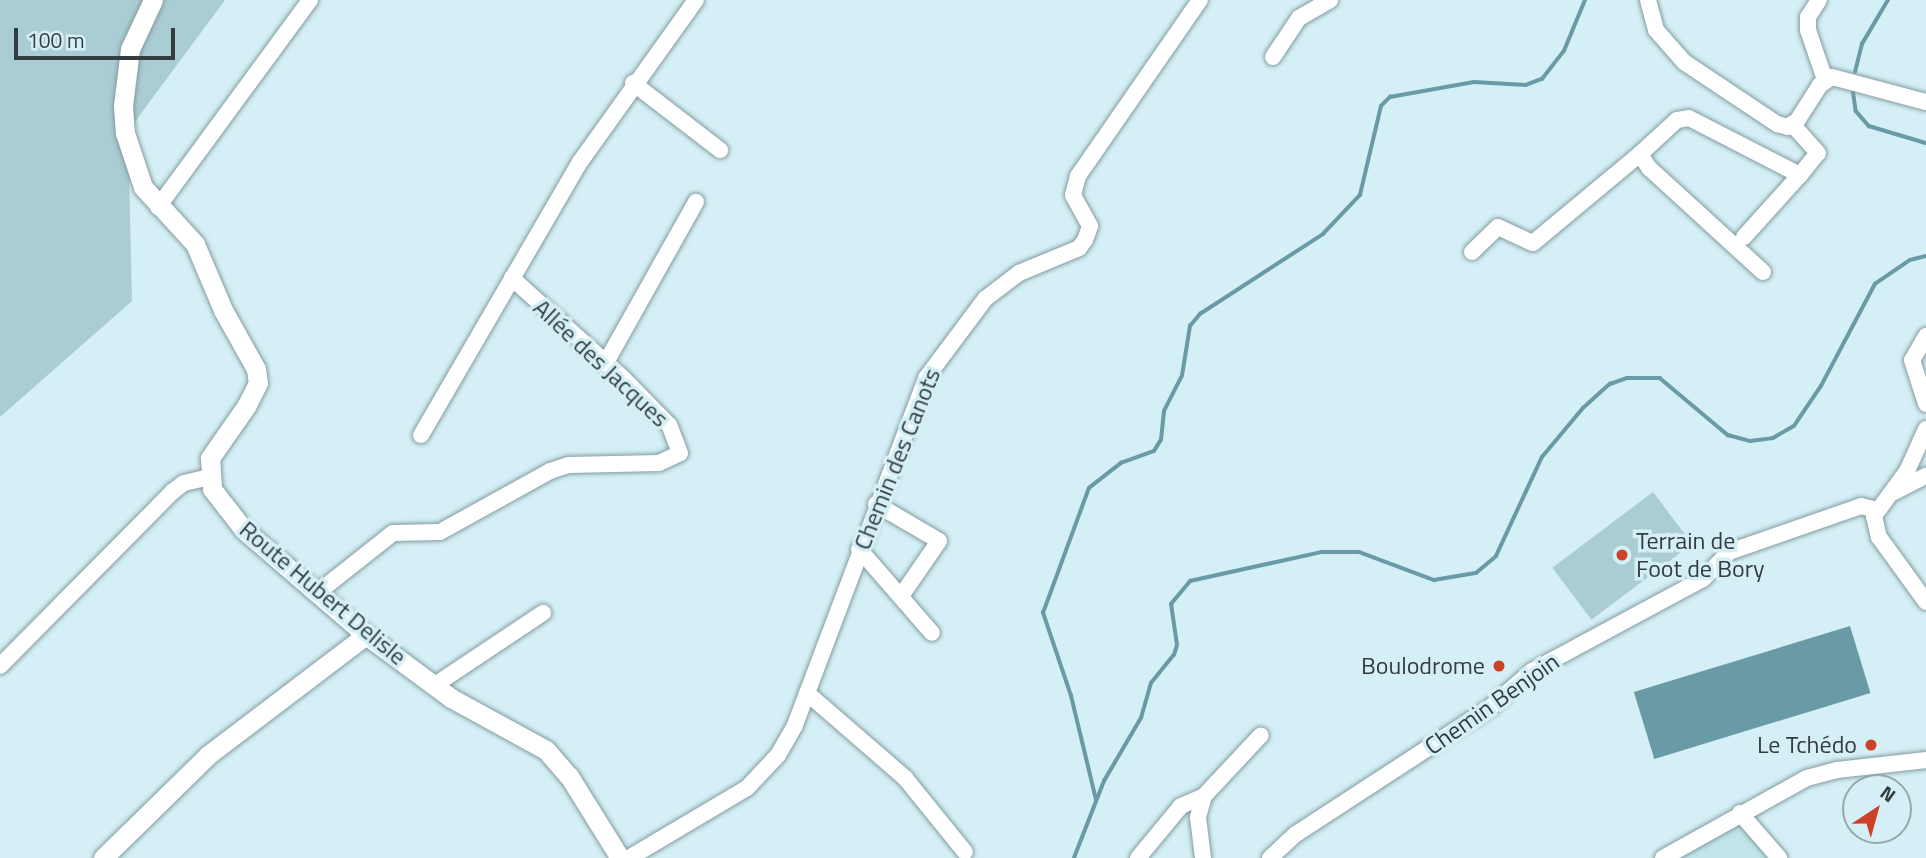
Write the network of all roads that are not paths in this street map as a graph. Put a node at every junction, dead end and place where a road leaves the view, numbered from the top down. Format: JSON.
{"nodes":[{"id":1,"x":153,"y":0,"type":"edge"},
{"id":2,"x":310,"y":0,"type":"edge"},
{"id":3,"x":696,"y":0,"type":"edge"},
{"id":4,"x":1200,"y":0,"type":"edge"},
{"id":5,"x":1330,"y":0,"type":"edge"},
{"id":6,"x":1648,"y":0,"type":"edge"},
{"id":7,"x":1819,"y":0,"type":"edge"},
{"id":8,"x":1273,"y":57,"type":"dead end"},
{"id":9,"x":1825,"y":80,"type":"junction"},
{"id":10,"x":633,"y":83,"type":"junction"},
{"id":11,"x":1926,"y":102,"type":"edge"},
{"id":12,"x":1792,"y":124,"type":"junction"},
{"id":13,"x":720,"y":150,"type":"dead end"},
{"id":14,"x":1640,"y":154,"type":"junction"},
{"id":15,"x":1800,"y":175,"type":"junction"},
{"id":16,"x":696,"y":202,"type":"dead end"},
{"id":17,"x":158,"y":207,"type":"junction"},
{"id":18,"x":1744,"y":237,"type":"dead end"},
{"id":19,"x":1472,"y":252,"type":"dead end"},
{"id":20,"x":1763,"y":272,"type":"dead end"},
{"id":21,"x":512,"y":278,"type":"junction"},
{"id":22,"x":1926,"y":336,"type":"edge"},
{"id":23,"x":605,"y":364,"type":"junction"},
{"id":24,"x":1926,"y":404,"type":"edge"},
{"id":25,"x":1926,"y":429,"type":"edge"},
{"id":26,"x":421,"y":435,"type":"dead end"},
{"id":27,"x":1926,"y":476,"type":"edge"},
{"id":28,"x":209,"y":477,"type":"junction"},
{"id":29,"x":1889,"y":495,"type":"junction"},
{"id":30,"x":876,"y":504,"type":"junction"},
{"id":31,"x":1877,"y":510,"type":"junction"},
{"id":32,"x":859,"y":549,"type":"junction"},
{"id":33,"x":316,"y":594,"type":"junction"},
{"id":34,"x":901,"y":597,"type":"junction"},
{"id":35,"x":1926,"y":602,"type":"edge"},
{"id":36,"x":543,"y":613,"type":"dead end"},
{"id":37,"x":932,"y":633,"type":"dead end"},
{"id":38,"x":366,"y":635,"type":"junction"},
{"id":39,"x":0,"y":666,"type":"edge"},
{"id":40,"x":435,"y":685,"type":"junction"},
{"id":41,"x":807,"y":693,"type":"junction"},
{"id":42,"x":1261,"y":735,"type":"dead end"},
{"id":43,"x":1926,"y":760,"type":"edge"},
{"id":44,"x":1204,"y":796,"type":"junction"},
{"id":45,"x":1740,"y":813,"type":"junction"},
{"id":46,"x":965,"y":852,"type":"dead end"},
{"id":47,"x":103,"y":858,"type":"edge"},
{"id":48,"x":620,"y":858,"type":"edge"},
{"id":49,"x":629,"y":858,"type":"edge"},
{"id":50,"x":1138,"y":858,"type":"edge"},
{"id":51,"x":1203,"y":858,"type":"edge"},
{"id":52,"x":1270,"y":858,"type":"edge"},
{"id":53,"x":1663,"y":858,"type":"edge"},
{"id":54,"x":1779,"y":858,"type":"edge"}],
"edges":[{"from":1,"to":17,"type":"main road"},
{"from":2,"to":17,"type":"street"},
{"from":3,"to":10,"type":"street","name":"Allée des Jacques"},
{"from":4,"to":30,"type":"street","name":"Chemin des Canots"},
{"from":5,"to":8,"type":"street"},
{"from":6,"to":12,"type":"street"},
{"from":7,"to":9,"type":"street"},
{"from":9,"to":11,"type":"street"},
{"from":9,"to":12,"type":"street"},
{"from":10,"to":13,"type":"street"},
{"from":10,"to":21,"type":"street","name":"Allée des Jacques"},
{"from":12,"to":15,"type":"street"},
{"from":14,"to":15,"type":"street"},
{"from":14,"to":19,"type":"street"},
{"from":14,"to":20,"type":"street"},
{"from":15,"to":18,"type":"street"},
{"from":16,"to":23,"type":"street"},
{"from":17,"to":28,"type":"main road"},
{"from":21,"to":23,"type":"street","name":"Allée des Jacques"},
{"from":21,"to":26,"type":"street","name":"Allée des Jacques"},
{"from":22,"to":24,"type":"street"},
{"from":23,"to":33,"type":"street","name":"Allée des Jacques"},
{"from":25,"to":29,"type":"street"},
{"from":27,"to":29,"type":"street"},
{"from":28,"to":33,"type":"main road","name":"Route Hubert Delisle"},
{"from":28,"to":39,"type":"street"},
{"from":29,"to":31,"type":"street"},
{"from":30,"to":32,"type":"street","name":"Chemin des Canots"},
{"from":30,"to":34,"type":"street"},
{"from":31,"to":35,"type":"street"},
{"from":31,"to":52,"type":"street","name":"Chemin Benjoin"},
{"from":32,"to":34,"type":"street"},
{"from":32,"to":41,"type":"street","name":"Chemin des Canots"},
{"from":33,"to":38,"type":"main road","name":"Route Hubert Delisle"},
{"from":34,"to":37,"type":"street"},
{"from":36,"to":40,"type":"street"},
{"from":38,"to":40,"type":"main road","name":"Route Hubert Delisle"},
{"from":38,"to":47,"type":"main road"},
{"from":40,"to":48,"type":"main road","name":"Route Hubert Delisle"},
{"from":41,"to":46,"type":"street"},
{"from":41,"to":49,"type":"street","name":"Chemin des Canots"},
{"from":42,"to":44,"type":"street"},
{"from":43,"to":45,"type":"street"},
{"from":44,"to":50,"type":"street"},
{"from":44,"to":51,"type":"street"},
{"from":45,"to":53,"type":"street"},
{"from":45,"to":54,"type":"street"}]}
